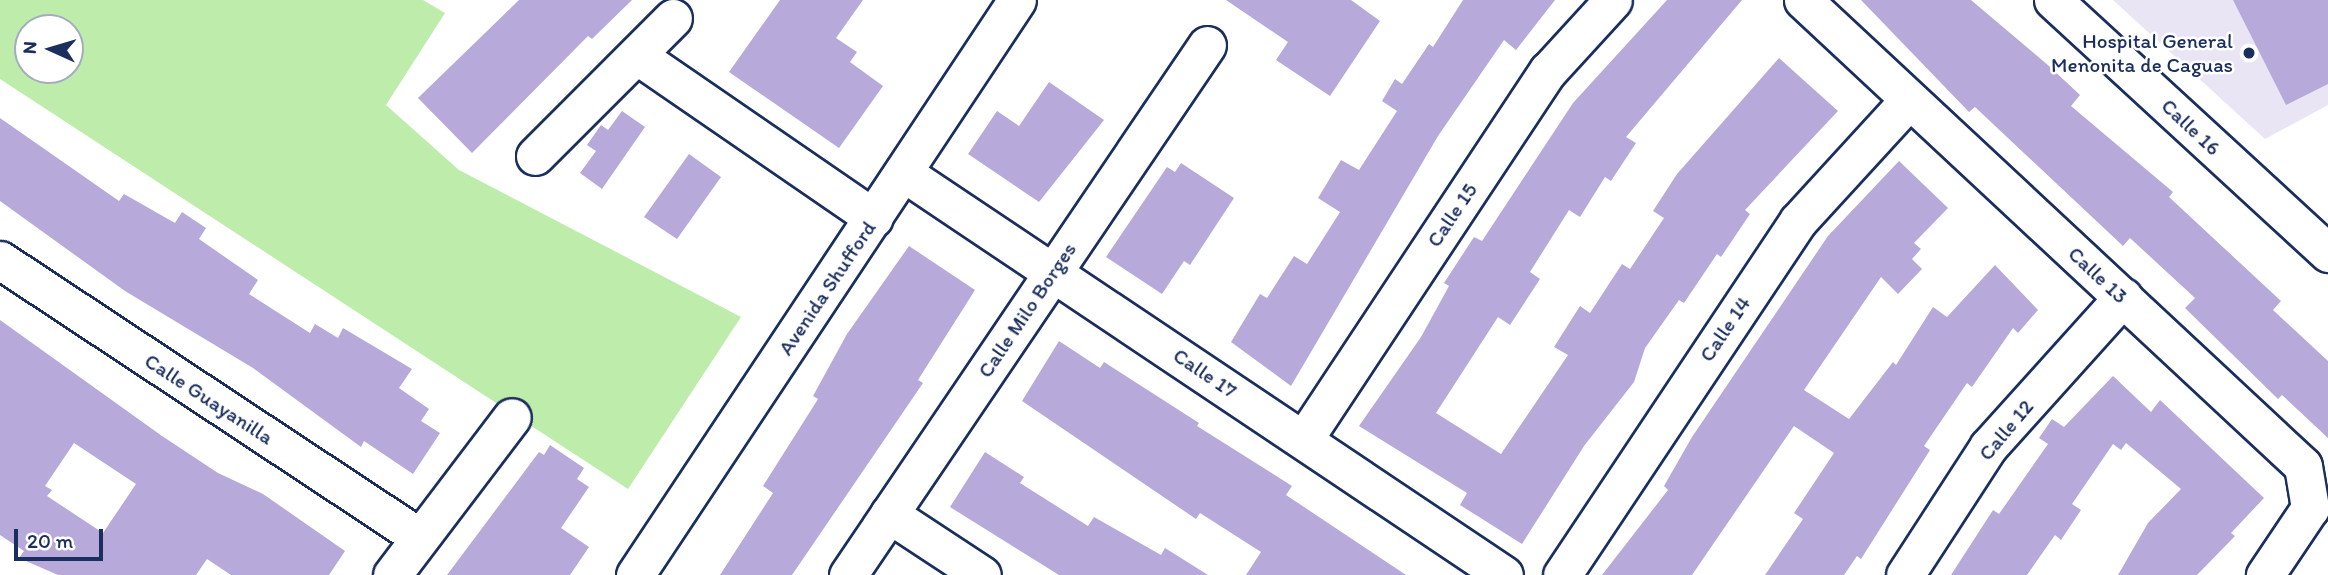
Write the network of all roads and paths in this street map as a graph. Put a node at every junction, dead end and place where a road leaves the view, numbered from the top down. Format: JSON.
{"nodes":[{"id":1,"x":1017,"y":0,"type":"edge"},
{"id":2,"x":1612,"y":0,"type":"edge"},
{"id":3,"x":1803,"y":0,"type":"edge"},
{"id":4,"x":2053,"y":0,"type":"edge"},
{"id":5,"x":673,"y":18,"type":"dead end"},
{"id":6,"x":1207,"y":45,"type":"dead end"},
{"id":7,"x":638,"y":56,"type":"junction"},
{"id":8,"x":1909,"y":100,"type":"junction"},
{"id":9,"x":535,"y":156,"type":"dead end"},
{"id":10,"x":904,"y":173,"type":"junction"},
{"id":11,"x":874,"y":218,"type":"junction"},
{"id":12,"x":2328,"y":253,"type":"edge"},
{"id":13,"x":0,"y":260,"type":"edge"},
{"id":14,"x":1052,"y":272,"type":"junction"},
{"id":15,"x":2123,"y":297,"type":"junction"},
{"id":16,"x":512,"y":417,"type":"dead end"},
{"id":17,"x":1304,"y":439,"type":"junction"},
{"id":18,"x":889,"y":514,"type":"junction"},
{"id":19,"x":419,"y":537,"type":"junction"},
{"id":20,"x":392,"y":575,"type":"edge"},
{"id":21,"x":635,"y":575,"type":"edge"},
{"id":22,"x":848,"y":575,"type":"edge"},
{"id":23,"x":982,"y":575,"type":"edge"},
{"id":24,"x":1504,"y":575,"type":"edge"},
{"id":25,"x":1562,"y":575,"type":"edge"},
{"id":26,"x":1905,"y":575,"type":"edge"},
{"id":27,"x":2265,"y":575,"type":"edge"}],
"edges":[{"from":1,"to":10,"type":"street","name":"Avenida Shufford"},
{"from":2,"to":17,"type":"street","name":"Calle 15"},
{"from":3,"to":8,"type":"street","name":"Calle 13"},
{"from":4,"to":12,"type":"street","name":"Calle 16"},
{"from":5,"to":7,"type":"street"},
{"from":6,"to":14,"type":"street","name":"Calle Milo Borges"},
{"from":7,"to":9,"type":"street"},
{"from":7,"to":11,"type":"street"},
{"from":8,"to":15,"type":"street","name":"Calle 13"},
{"from":8,"to":25,"type":"street","name":"Calle 14"},
{"from":10,"to":11,"type":"street","name":"Avenida Shufford"},
{"from":10,"to":14,"type":"street","name":"Calle 17"},
{"from":11,"to":21,"type":"street","name":"Avenida Shufford"},
{"from":13,"to":19,"type":"street","name":"Calle Guayanilla"},
{"from":14,"to":17,"type":"street","name":"Calle 17"},
{"from":14,"to":18,"type":"street","name":"Calle Milo Borges"},
{"from":15,"to":26,"type":"street","name":"Calle 12"},
{"from":15,"to":27,"type":"street","name":"Calle 13"},
{"from":16,"to":19,"type":"street"},
{"from":17,"to":24,"type":"street","name":"Calle 17"},
{"from":18,"to":22,"type":"street","name":"Calle Milo Borges"},
{"from":18,"to":23,"type":"street"},
{"from":19,"to":20,"type":"street"}]}
